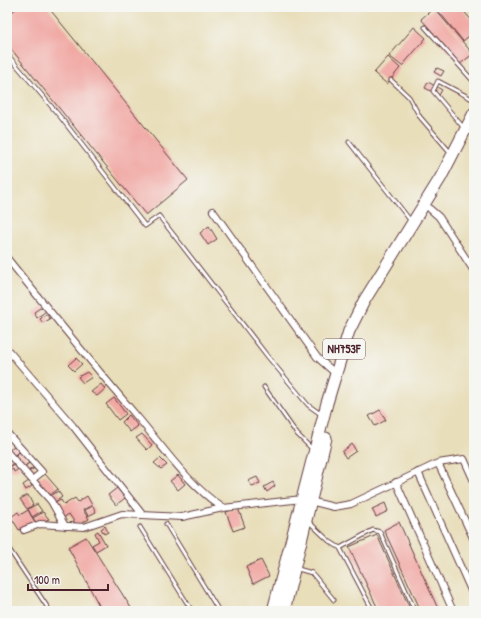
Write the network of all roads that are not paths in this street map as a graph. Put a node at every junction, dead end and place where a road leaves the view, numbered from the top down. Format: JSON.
{"nodes":[{"id":1,"x":425,"y":27,"type":"dead end"},
{"id":2,"x":7,"y":54,"type":"edge"},
{"id":3,"x":391,"y":80,"type":"dead end"},
{"id":4,"x":474,"y":82,"type":"edge"},
{"id":5,"x":474,"y":100,"type":"edge"},
{"id":6,"x":474,"y":113,"type":"edge"},
{"id":7,"x":470,"y":129,"type":"edge"},
{"id":8,"x":349,"y":142,"type":"dead end"},
{"id":9,"x":453,"y":155,"type":"junction"},
{"id":10,"x":430,"y":209,"type":"junction"},
{"id":11,"x":213,"y":211,"type":"dead end"},
{"id":12,"x":412,"y":223,"type":"junction"},
{"id":13,"x":7,"y":258,"type":"edge"},
{"id":14,"x":474,"y":271,"type":"edge"},
{"id":15,"x":7,"y":349,"type":"edge"},
{"id":16,"x":336,"y":374,"type":"junction"},
{"id":17,"x":264,"y":388,"type":"dead end"},
{"id":18,"x":323,"y":416,"type":"junction"},
{"id":19,"x":7,"y":433,"type":"edge"},
{"id":20,"x":314,"y":451,"type":"junction"},
{"id":21,"x":7,"y":452,"type":"edge"},
{"id":22,"x":438,"y":463,"type":"junction"},
{"id":23,"x":418,"y":472,"type":"junction"},
{"id":24,"x":32,"y":480,"type":"junction"},
{"id":25,"x":474,"y":481,"type":"edge"},
{"id":26,"x":396,"y":482,"type":"junction"},
{"id":27,"x":306,"y":500,"type":"junction"},
{"id":28,"x":223,"y":508,"type":"junction"},
{"id":29,"x":142,"y":514,"type":"junction"},
{"id":30,"x":7,"y":518,"type":"edge"},
{"id":31,"x":306,"y":519,"type":"junction"},
{"id":32,"x":166,"y":524,"type":"dead end"},
{"id":33,"x":7,"y":526,"type":"edge"},
{"id":34,"x":65,"y":526,"type":"junction"},
{"id":35,"x":140,"y":527,"type":"dead end"},
{"id":36,"x":24,"y":530,"type":"dead end"},
{"id":37,"x":474,"y":540,"type":"edge"},
{"id":38,"x":7,"y":546,"type":"edge"},
{"id":39,"x":340,"y":548,"type":"junction"},
{"id":40,"x":294,"y":569,"type":"junction"},
{"id":41,"x":474,"y":597,"type":"edge"},
{"id":42,"x":334,"y":600,"type":"dead end"},
{"id":43,"x":50,"y":611,"type":"edge"},
{"id":44,"x":192,"y":611,"type":"edge"},
{"id":45,"x":219,"y":611,"type":"edge"},
{"id":46,"x":273,"y":611,"type":"edge"},
{"id":47,"x":284,"y":611,"type":"edge"},
{"id":48,"x":373,"y":611,"type":"edge"},
{"id":49,"x":415,"y":611,"type":"edge"},
{"id":50,"x":453,"y":611,"type":"edge"}],
"edges":[{"from":1,"to":4,"type":"lane"},
{"from":2,"to":18,"type":"lane"},
{"from":3,"to":9,"type":"lane"},
{"from":5,"to":7,"type":"lane"},
{"from":6,"to":7,"type":"highway","number":"NH753F"},
{"from":7,"to":9,"type":"highway","number":"NH753F"},
{"from":7,"to":10,"type":"highway","number":"NH753F"},
{"from":8,"to":12,"type":"lane"},
{"from":9,"to":12,"type":"highway","number":"NH753F"},
{"from":10,"to":14,"type":"street"},
{"from":10,"to":27,"type":"highway","number":"NH753F"},
{"from":11,"to":16,"type":"street"},
{"from":12,"to":16,"type":"highway","number":"NH753F"},
{"from":13,"to":28,"type":"street"},
{"from":15,"to":29,"type":"street"},
{"from":16,"to":18,"type":"highway","number":"NH753F"},
{"from":17,"to":20,"type":"lane"},
{"from":18,"to":20,"type":"highway","number":"NH753F"},
{"from":19,"to":24,"type":"street"},
{"from":20,"to":27,"type":"highway","number":"NH753F"},
{"from":21,"to":24,"type":"street"},
{"from":22,"to":23,"type":"street"},
{"from":22,"to":25,"type":"street"},
{"from":22,"to":37,"type":"street"},
{"from":23,"to":26,"type":"street"},
{"from":23,"to":41,"type":"street"},
{"from":24,"to":34,"type":"street"},
{"from":26,"to":27,"type":"street"},
{"from":26,"to":50,"type":"street"},
{"from":27,"to":28,"type":"street"},
{"from":27,"to":31,"type":"highway","number":"NH753F"},
{"from":27,"to":46,"type":"highway","number":"NH753F"},
{"from":28,"to":29,"type":"street"},
{"from":29,"to":34,"type":"street"},
{"from":30,"to":33,"type":"lane"},
{"from":31,"to":39,"type":"lane"},
{"from":31,"to":40,"type":"highway","number":"NH753F"},
{"from":32,"to":45,"type":"lane"},
{"from":34,"to":36,"type":"street"},
{"from":35,"to":44,"type":"lane"},
{"from":38,"to":43,"type":"lane"},
{"from":39,"to":48,"type":"lane"},
{"from":39,"to":49,"type":"lane"},
{"from":40,"to":42,"type":"lane"},
{"from":40,"to":47,"type":"highway","number":"NH753F"}]}
